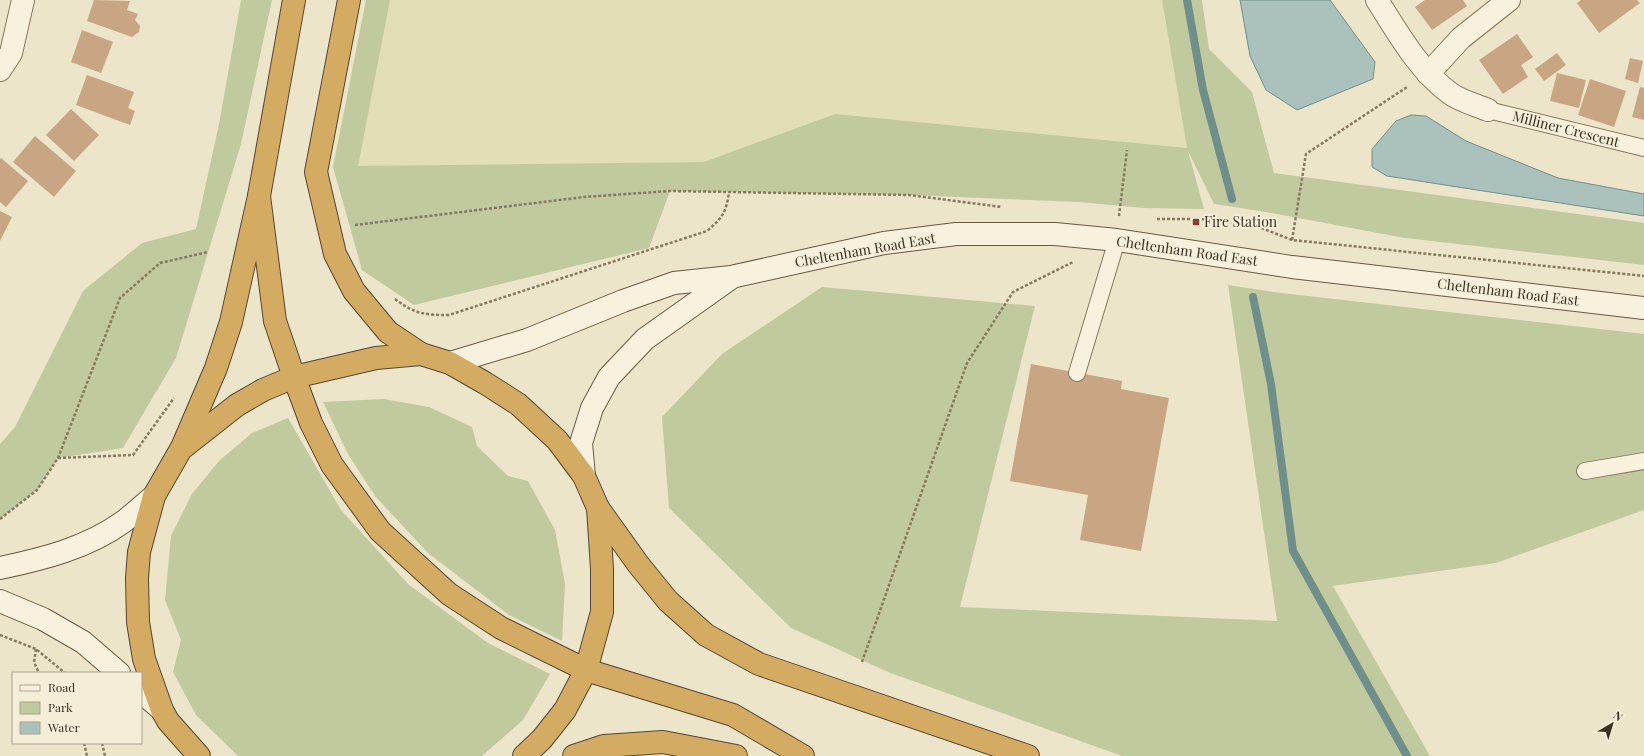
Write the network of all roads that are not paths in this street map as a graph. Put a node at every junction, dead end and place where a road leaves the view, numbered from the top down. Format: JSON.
{"nodes":[{"id":1,"x":23,"y":0,"type":"edge"},
{"id":2,"x":294,"y":0,"type":"edge"},
{"id":3,"x":349,"y":0,"type":"edge"},
{"id":4,"x":1378,"y":0,"type":"edge"},
{"id":5,"x":1509,"y":0,"type":"edge"},
{"id":6,"x":0,"y":70,"type":"edge"},
{"id":7,"x":1428,"y":74,"type":"junction"},
{"id":8,"x":1488,"y":110,"type":"joint"},
{"id":9,"x":1644,"y":148,"type":"edge"},
{"id":10,"x":259,"y":196,"type":"junction"},
{"id":11,"x":1117,"y":240,"type":"junction"},
{"id":12,"x":732,"y":277,"type":"junction"},
{"id":13,"x":1644,"y":308,"type":"edge"},
{"id":14,"x":421,"y":354,"type":"junction"},
{"id":15,"x":450,"y":363,"type":"junction"},
{"id":16,"x":1077,"y":373,"type":"dead end"},
{"id":17,"x":294,"y":377,"type":"junction"},
{"id":18,"x":181,"y":449,"type":"junction"},
{"id":19,"x":1644,"y":461,"type":"edge"},
{"id":20,"x":1585,"y":471,"type":"dead end"},
{"id":21,"x":584,"y":476,"type":"junction"},
{"id":22,"x":154,"y":496,"type":"junction"},
{"id":23,"x":598,"y":508,"type":"junction"},
{"id":24,"x":0,"y":568,"type":"edge"},
{"id":25,"x":0,"y":601,"type":"edge"},
{"id":26,"x":586,"y":670,"type":"junction"},
{"id":27,"x":118,"y":672,"type":"edge"},
{"id":28,"x":142,"y":693,"type":"edge"},
{"id":29,"x":165,"y":715,"type":"junction"},
{"id":30,"x":178,"y":756,"type":"edge"},
{"id":31,"x":198,"y":756,"type":"edge"},
{"id":32,"x":524,"y":756,"type":"edge"},
{"id":33,"x":574,"y":756,"type":"edge"},
{"id":34,"x":736,"y":756,"type":"edge"},
{"id":35,"x":803,"y":756,"type":"edge"},
{"id":36,"x":1028,"y":756,"type":"edge"}],
"edges":[{"from":1,"to":6,"type":"main road"},
{"from":2,"to":10,"type":"highway"},
{"from":3,"to":14,"type":"highway"},
{"from":4,"to":7,"type":"main road"},
{"from":5,"to":7,"type":"main road"},
{"from":7,"to":8,"type":"main road"},
{"from":8,"to":9,"type":"lane","name":"Milliner Crescent"},
{"from":10,"to":17,"type":"highway"},
{"from":10,"to":18,"type":"highway"},
{"from":11,"to":12,"type":"main road","name":"Cheltenham Road East"},
{"from":11,"to":13,"type":"main road","name":"Cheltenham Road East"},
{"from":11,"to":16,"type":"lane"},
{"from":12,"to":15,"type":"main road","name":"Cheltenham Road East"},
{"from":12,"to":21,"type":"main road","name":"Cheltenham Road East"},
{"from":14,"to":15,"type":"highway"},
{"from":14,"to":17,"type":"highway"},
{"from":15,"to":21,"type":"highway"},
{"from":17,"to":18,"type":"highway"},
{"from":17,"to":26,"type":"highway"},
{"from":18,"to":22,"type":"highway"},
{"from":19,"to":20,"type":"lane"},
{"from":21,"to":23,"type":"highway"},
{"from":22,"to":24,"type":"main road"},
{"from":22,"to":29,"type":"highway"},
{"from":23,"to":26,"type":"highway"},
{"from":23,"to":36,"type":"highway"},
{"from":25,"to":27,"type":"main road"},
{"from":26,"to":32,"type":"highway"},
{"from":26,"to":35,"type":"highway"},
{"from":28,"to":29,"type":"main road"},
{"from":29,"to":30,"type":"highway"},
{"from":29,"to":31,"type":"highway"},
{"from":33,"to":34,"type":"highway"}]}
